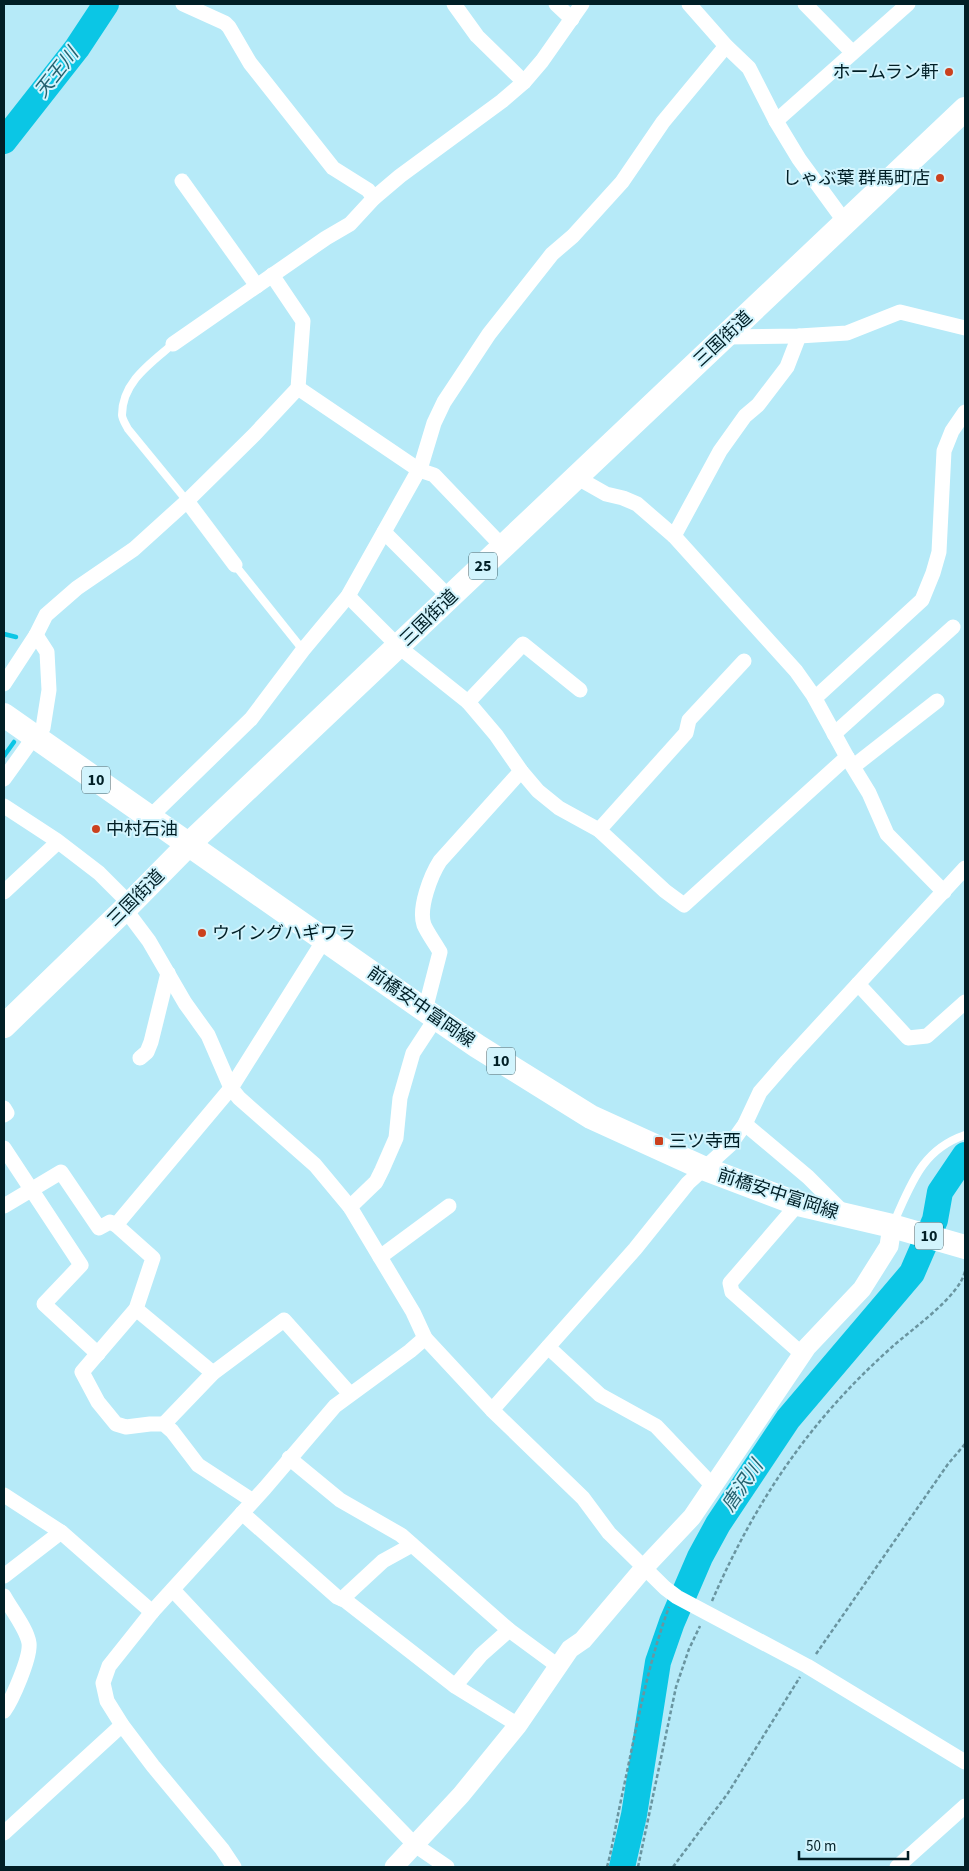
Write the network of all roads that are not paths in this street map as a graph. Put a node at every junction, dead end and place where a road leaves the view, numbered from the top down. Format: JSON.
{"nodes":[{"id":1,"x":183,"y":4,"type":"edge"},
{"id":2,"x":454,"y":4,"type":"edge"},
{"id":3,"x":556,"y":4,"type":"edge"},
{"id":4,"x":582,"y":4,"type":"edge"},
{"id":5,"x":805,"y":4,"type":"edge"},
{"id":6,"x":908,"y":4,"type":"edge"},
{"id":7,"x":690,"y":5,"type":"edge"},
{"id":8,"x":572,"y":19,"type":"junction"},
{"id":9,"x":726,"y":46,"type":"junction"},
{"id":10,"x":852,"y":52,"type":"junction"},
{"id":11,"x":524,"y":82,"type":"junction"},
{"id":12,"x":965,"y":109,"type":"edge"},
{"id":13,"x":776,"y":121,"type":"junction"},
{"id":14,"x":182,"y":180,"type":"dead end"},
{"id":15,"x":374,"y":198,"type":"junction"},
{"id":16,"x":845,"y":222,"type":"junction"},
{"id":17,"x":272,"y":275,"type":"junction"},
{"id":18,"x":257,"y":286,"type":"junction"},
{"id":19,"x":965,"y":328,"type":"edge"},
{"id":20,"x":799,"y":336,"type":"junction"},
{"id":21,"x":725,"y":337,"type":"junction"},
{"id":22,"x":173,"y":344,"type":"joint"},
{"id":23,"x":298,"y":388,"type":"junction"},
{"id":24,"x":965,"y":412,"type":"edge"},
{"id":25,"x":419,"y":470,"type":"junction"},
{"id":26,"x":576,"y":477,"type":"junction"},
{"id":27,"x":186,"y":501,"type":"junction"},
{"id":28,"x":384,"y":532,"type":"junction"},
{"id":29,"x":674,"y":536,"type":"junction"},
{"id":30,"x":503,"y":546,"type":"junction"},
{"id":31,"x":235,"y":565,"type":"joint"},
{"id":32,"x":348,"y":596,"type":"junction"},
{"id":33,"x":450,"y":598,"type":"junction"},
{"id":34,"x":953,"y":627,"type":"dead end"},
{"id":35,"x":36,"y":635,"type":"junction"},
{"id":36,"x":399,"y":647,"type":"junction"},
{"id":37,"x":303,"y":650,"type":"junction"},
{"id":38,"x":744,"y":662,"type":"dead end"},
{"id":39,"x":4,"y":684,"type":"edge"},
{"id":40,"x":580,"y":690,"type":"dead end"},
{"id":41,"x":815,"y":698,"type":"junction"},
{"id":42,"x":937,"y":701,"type":"dead end"},
{"id":43,"x":468,"y":702,"type":"junction"},
{"id":44,"x":4,"y":715,"type":"edge"},
{"id":45,"x":834,"y":734,"type":"junction"},
{"id":46,"x":34,"y":737,"type":"junction"},
{"id":47,"x":850,"y":761,"type":"junction"},
{"id":48,"x":521,"y":771,"type":"junction"},
{"id":49,"x":4,"y":779,"type":"edge"},
{"id":50,"x":4,"y":806,"type":"edge"},
{"id":51,"x":150,"y":818,"type":"junction"},
{"id":52,"x":599,"y":830,"type":"junction"},
{"id":53,"x":58,"y":842,"type":"junction"},
{"id":54,"x":188,"y":845,"type":"junction"},
{"id":55,"x":965,"y":868,"type":"edge"},
{"id":56,"x":4,"y":892,"type":"edge"},
{"id":57,"x":944,"y":892,"type":"junction"},
{"id":58,"x":127,"y":907,"type":"junction"},
{"id":59,"x":324,"y":940,"type":"junction"},
{"id":60,"x":168,"y":973,"type":"junction"},
{"id":61,"x":858,"y":984,"type":"junction"},
{"id":62,"x":965,"y":1002,"type":"edge"},
{"id":63,"x":430,"y":1014,"type":"junction"},
{"id":64,"x":4,"y":1026,"type":"edge"},
{"id":65,"x":140,"y":1058,"type":"dead end"},
{"id":66,"x":231,"y":1088,"type":"junction"},
{"id":67,"x":4,"y":1108,"type":"edge"},
{"id":68,"x":4,"y":1115,"type":"edge"},
{"id":69,"x":745,"y":1124,"type":"junction"},
{"id":70,"x":965,"y":1135,"type":"edge"},
{"id":71,"x":4,"y":1148,"type":"edge"},
{"id":72,"x":703,"y":1168,"type":"junction"},
{"id":73,"x":31,"y":1188,"type":"junction"},
{"id":74,"x":798,"y":1204,"type":"junction"},
{"id":75,"x":4,"y":1206,"type":"edge"},
{"id":76,"x":449,"y":1206,"type":"dead end"},
{"id":77,"x":350,"y":1207,"type":"junction"},
{"id":78,"x":847,"y":1216,"type":"junction"},
{"id":79,"x":116,"y":1225,"type":"junction"},
{"id":80,"x":892,"y":1226,"type":"junction"},
{"id":81,"x":965,"y":1247,"type":"edge"},
{"id":82,"x":380,"y":1257,"type":"junction"},
{"id":83,"x":136,"y":1309,"type":"junction"},
{"id":84,"x":425,"y":1338,"type":"junction"},
{"id":85,"x":548,"y":1347,"type":"junction"},
{"id":86,"x":98,"y":1354,"type":"junction"},
{"id":87,"x":802,"y":1354,"type":"junction"},
{"id":88,"x":213,"y":1373,"type":"junction"},
{"id":89,"x":350,"y":1394,"type":"junction"},
{"id":90,"x":492,"y":1410,"type":"junction"},
{"id":91,"x":164,"y":1424,"type":"junction"},
{"id":92,"x":290,"y":1458,"type":"junction"},
{"id":93,"x":713,"y":1486,"type":"junction"},
{"id":94,"x":4,"y":1495,"type":"edge"},
{"id":95,"x":253,"y":1501,"type":"junction"},
{"id":96,"x":242,"y":1513,"type":"junction"},
{"id":97,"x":61,"y":1532,"type":"junction"},
{"id":98,"x":412,"y":1545,"type":"junction"},
{"id":99,"x":644,"y":1568,"type":"junction"},
{"id":100,"x":4,"y":1576,"type":"edge"},
{"id":101,"x":173,"y":1590,"type":"junction"},
{"id":102,"x":4,"y":1596,"type":"edge"},
{"id":103,"x":342,"y":1599,"type":"junction"},
{"id":104,"x":152,"y":1612,"type":"junction"},
{"id":105,"x":509,"y":1630,"type":"junction"},
{"id":106,"x":558,"y":1666,"type":"junction"},
{"id":107,"x":455,"y":1686,"type":"junction"},
{"id":108,"x":4,"y":1711,"type":"edge"},
{"id":109,"x":122,"y":1726,"type":"junction"},
{"id":110,"x":518,"y":1726,"type":"junction"},
{"id":111,"x":965,"y":1762,"type":"edge"},
{"id":112,"x":965,"y":1806,"type":"edge"},
{"id":113,"x":7,"y":1824,"type":"edge"},
{"id":114,"x":415,"y":1844,"type":"junction"},
{"id":115,"x":234,"y":1867,"type":"edge"},
{"id":116,"x":394,"y":1867,"type":"edge"},
{"id":117,"x":447,"y":1867,"type":"edge"},
{"id":118,"x":897,"y":1867,"type":"edge"}],
"edges":[{"from":1,"to":15,"type":"street"},
{"from":2,"to":11,"type":"street"},
{"from":3,"to":8,"type":"street"},
{"from":4,"to":8,"type":"street"},
{"from":5,"to":10,"type":"street"},
{"from":6,"to":10,"type":"street"},
{"from":7,"to":9,"type":"street"},
{"from":8,"to":11,"type":"street"},
{"from":9,"to":13,"type":"street"},
{"from":9,"to":25,"type":"street"},
{"from":10,"to":13,"type":"street"},
{"from":11,"to":15,"type":"street"},
{"from":12,"to":16,"type":"main road","name":"三国街道","number":"25"},
{"from":13,"to":16,"type":"street"},
{"from":14,"to":18,"type":"street"},
{"from":15,"to":17,"type":"street"},
{"from":16,"to":21,"type":"main road","name":"三国街道","number":"25"},
{"from":17,"to":18,"type":"street"},
{"from":17,"to":23,"type":"street"},
{"from":18,"to":22,"type":"street"},
{"from":19,"to":20,"type":"street"},
{"from":20,"to":21,"type":"street"},
{"from":20,"to":29,"type":"street"},
{"from":21,"to":26,"type":"main road","name":"三国街道","number":"25"},
{"from":22,"to":27,"type":"lane"},
{"from":23,"to":25,"type":"street"},
{"from":23,"to":27,"type":"street"},
{"from":24,"to":41,"type":"street"},
{"from":25,"to":28,"type":"street"},
{"from":25,"to":30,"type":"street"},
{"from":26,"to":29,"type":"street"},
{"from":26,"to":30,"type":"main road","name":"三国街道","number":"25"},
{"from":27,"to":31,"type":"street"},
{"from":27,"to":35,"type":"street"},
{"from":28,"to":32,"type":"street"},
{"from":28,"to":33,"type":"street"},
{"from":29,"to":41,"type":"street"},
{"from":30,"to":33,"type":"main road","name":"三国街道","number":"25"},
{"from":31,"to":37,"type":"lane"},
{"from":32,"to":36,"type":"street"},
{"from":32,"to":37,"type":"street"},
{"from":33,"to":36,"type":"main road","name":"三国街道","number":"25"},
{"from":34,"to":45,"type":"street"},
{"from":35,"to":39,"type":"street"},
{"from":35,"to":46,"type":"street"},
{"from":36,"to":43,"type":"street"},
{"from":36,"to":54,"type":"main road","name":"三国街道","number":"25"},
{"from":37,"to":51,"type":"street"},
{"from":38,"to":52,"type":"street"},
{"from":40,"to":43,"type":"street"},
{"from":41,"to":45,"type":"street"},
{"from":42,"to":47,"type":"street"},
{"from":43,"to":48,"type":"street"},
{"from":44,"to":46,"type":"main road","name":"前橋安中富岡線","number":"10"},
{"from":45,"to":47,"type":"street"},
{"from":46,"to":49,"type":"street"},
{"from":46,"to":51,"type":"main road","name":"前橋安中富岡線","number":"10"},
{"from":47,"to":52,"type":"street"},
{"from":47,"to":57,"type":"street"},
{"from":48,"to":52,"type":"street"},
{"from":48,"to":63,"type":"street"},
{"from":50,"to":53,"type":"street"},
{"from":51,"to":54,"type":"main road","name":"前橋安中富岡線","number":"10"},
{"from":53,"to":56,"type":"street"},
{"from":53,"to":58,"type":"street"},
{"from":54,"to":58,"type":"main road","name":"三国街道","number":"25"},
{"from":54,"to":59,"type":"main road","name":"前橋安中富岡線","number":"10"},
{"from":55,"to":57,"type":"street"},
{"from":57,"to":61,"type":"street"},
{"from":58,"to":60,"type":"street"},
{"from":58,"to":64,"type":"main road","name":"三国街道","number":"25"},
{"from":59,"to":63,"type":"main road","name":"前橋安中富岡線","number":"10"},
{"from":59,"to":66,"type":"street"},
{"from":60,"to":65,"type":"street"},
{"from":60,"to":66,"type":"street"},
{"from":61,"to":62,"type":"street"},
{"from":61,"to":69,"type":"street"},
{"from":63,"to":72,"type":"main road","name":"前橋安中富岡線","number":"10"},
{"from":63,"to":77,"type":"street"},
{"from":66,"to":77,"type":"street"},
{"from":66,"to":79,"type":"street"},
{"from":67,"to":68,"type":"street"},
{"from":69,"to":72,"type":"street"},
{"from":69,"to":78,"type":"street"},
{"from":70,"to":80,"type":"lane"},
{"from":71,"to":73,"type":"street"},
{"from":72,"to":74,"type":"main road","name":"前橋安中富岡線","number":"10"},
{"from":72,"to":85,"type":"street"},
{"from":73,"to":75,"type":"street"},
{"from":73,"to":79,"type":"street"},
{"from":73,"to":86,"type":"street"},
{"from":74,"to":78,"type":"main road","name":"前橋安中富岡線","number":"10"},
{"from":74,"to":87,"type":"street"},
{"from":76,"to":82,"type":"street"},
{"from":77,"to":82,"type":"street"},
{"from":78,"to":80,"type":"main road","name":"前橋安中富岡線","number":"10"},
{"from":79,"to":83,"type":"street"},
{"from":80,"to":81,"type":"main road","name":"前橋安中富岡線","number":"10"},
{"from":80,"to":87,"type":"street"},
{"from":82,"to":84,"type":"street"},
{"from":83,"to":86,"type":"street"},
{"from":83,"to":88,"type":"street"},
{"from":84,"to":89,"type":"street"},
{"from":84,"to":90,"type":"street"},
{"from":85,"to":90,"type":"street"},
{"from":85,"to":93,"type":"street"},
{"from":86,"to":91,"type":"street"},
{"from":87,"to":93,"type":"street"},
{"from":88,"to":89,"type":"street"},
{"from":88,"to":91,"type":"street"},
{"from":89,"to":92,"type":"street"},
{"from":90,"to":99,"type":"street"},
{"from":91,"to":95,"type":"street"},
{"from":92,"to":95,"type":"street"},
{"from":92,"to":98,"type":"street"},
{"from":93,"to":99,"type":"street"},
{"from":94,"to":97,"type":"street"},
{"from":95,"to":96,"type":"street"},
{"from":96,"to":101,"type":"street"},
{"from":96,"to":103,"type":"street"},
{"from":97,"to":100,"type":"street"},
{"from":97,"to":104,"type":"street"},
{"from":98,"to":103,"type":"street"},
{"from":98,"to":105,"type":"street"},
{"from":99,"to":106,"type":"street"},
{"from":99,"to":111,"type":"street"},
{"from":101,"to":104,"type":"street"},
{"from":101,"to":114,"type":"street"},
{"from":102,"to":108,"type":"street"},
{"from":103,"to":107,"type":"street"},
{"from":104,"to":109,"type":"street"},
{"from":105,"to":106,"type":"street"},
{"from":105,"to":107,"type":"street"},
{"from":106,"to":110,"type":"street"},
{"from":107,"to":110,"type":"street"},
{"from":109,"to":113,"type":"street"},
{"from":109,"to":115,"type":"street"},
{"from":110,"to":114,"type":"street"},
{"from":112,"to":118,"type":"street"},
{"from":114,"to":116,"type":"street"},
{"from":114,"to":117,"type":"street"}]}
